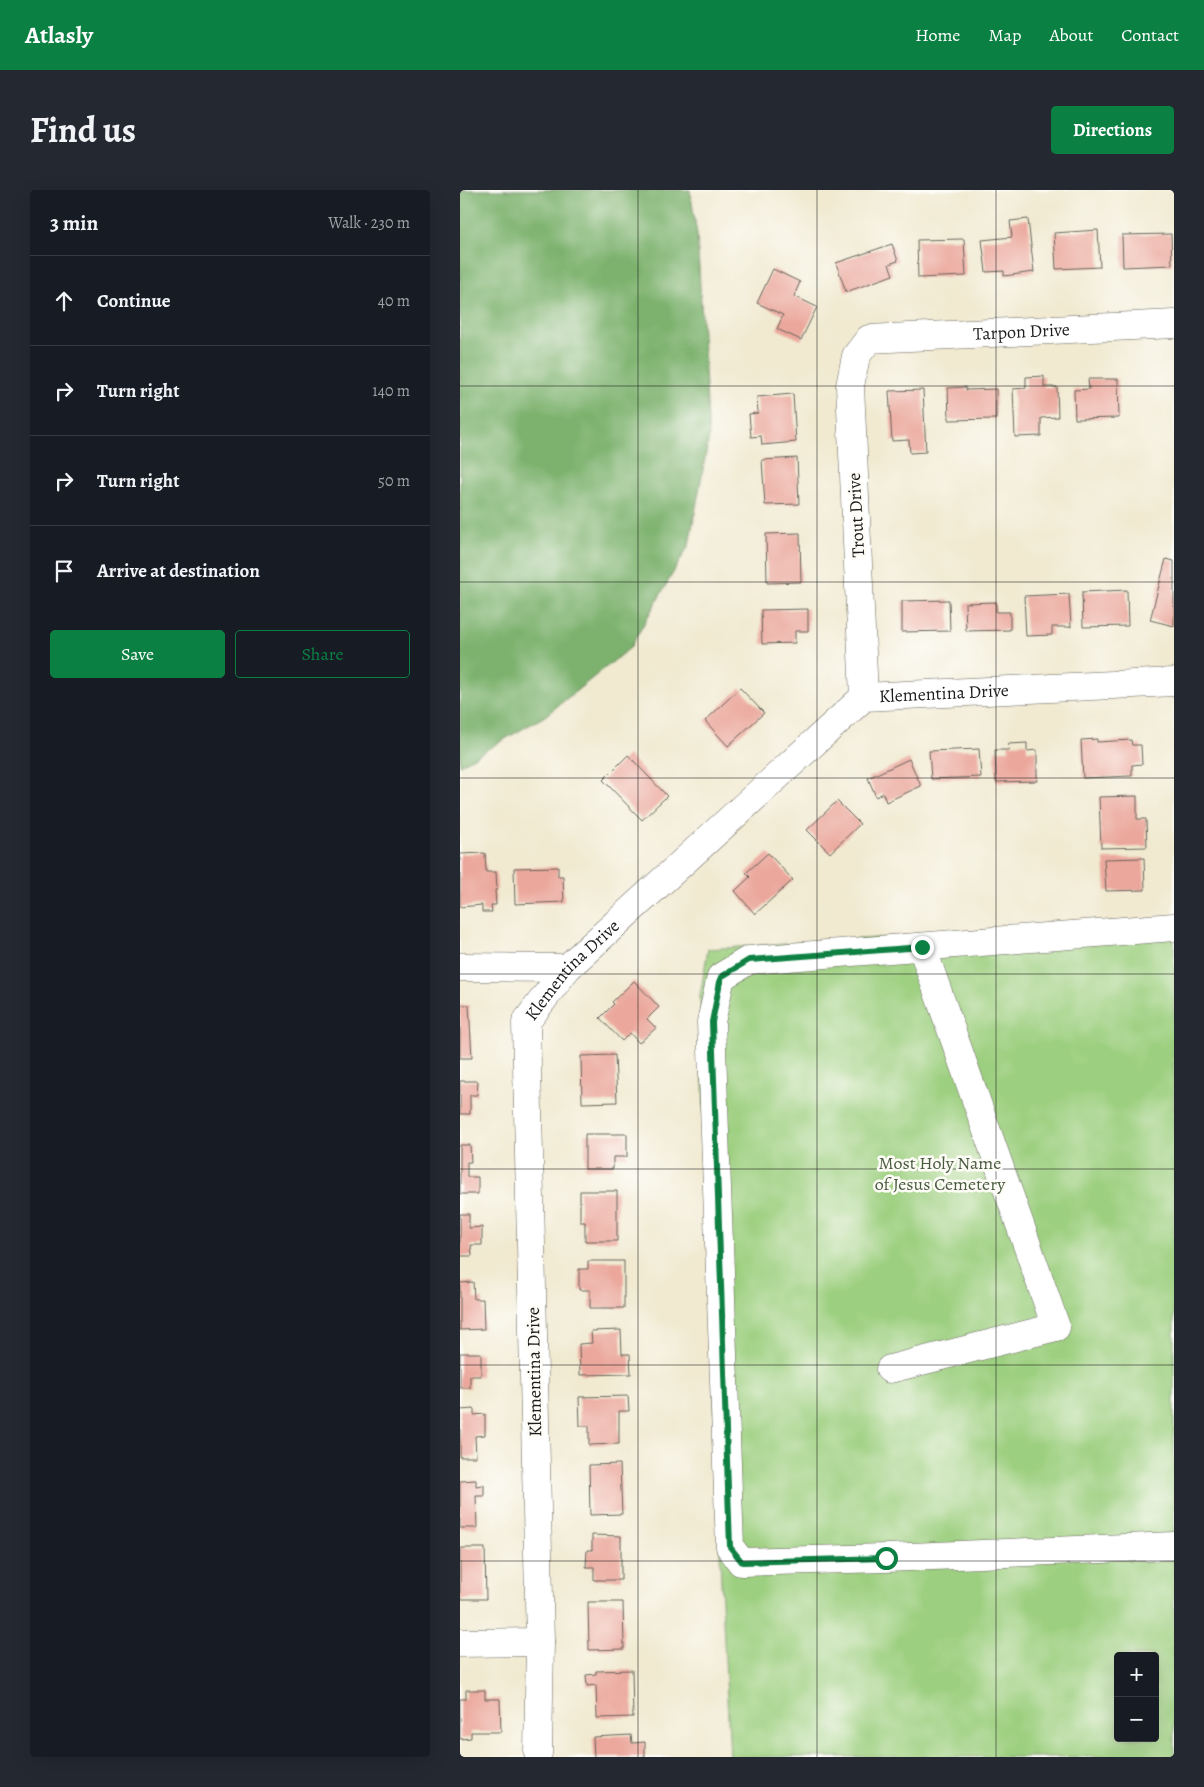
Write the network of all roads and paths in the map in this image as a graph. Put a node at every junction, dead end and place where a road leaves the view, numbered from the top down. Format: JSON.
{"nodes":[{"id":1,"x":1174,"y":324,"type":"edge"},
{"id":2,"x":869,"y":339,"type":"joint"},
{"id":3,"x":1174,"y":682,"type":"edge"},
{"id":4,"x":864,"y":697,"type":"junction"},
{"id":5,"x":1174,"y":927,"type":"edge"},
{"id":6,"x":922,"y":947,"type":"junction"},
{"id":7,"x":460,"y":967,"type":"edge"},
{"id":8,"x":567,"y":968,"type":"junction"},
{"id":9,"x":890,"y":1368,"type":"dead end"},
{"id":10,"x":1174,"y":1546,"type":"edge"},
{"id":11,"x":540,"y":1642,"type":"junction"},
{"id":12,"x":460,"y":1643,"type":"edge"},
{"id":13,"x":538,"y":1753,"type":"dead end"}],
"edges":[{"from":1,"to":2,"type":"street","name":"Tarpon Drive"},
{"from":2,"to":4,"type":"street","name":"Trout Drive"},
{"from":3,"to":4,"type":"street","name":"Klementina Drive"},
{"from":4,"to":8,"type":"street","name":"Klementina Drive"},
{"from":5,"to":6,"type":"street"},
{"from":6,"to":9,"type":"street"},
{"from":6,"to":10,"type":"street"},
{"from":7,"to":8,"type":"street"},
{"from":8,"to":11,"type":"street","name":"Klementina Drive"},
{"from":11,"to":12,"type":"street"},
{"from":11,"to":13,"type":"street","name":"Klementina Drive"}]}
